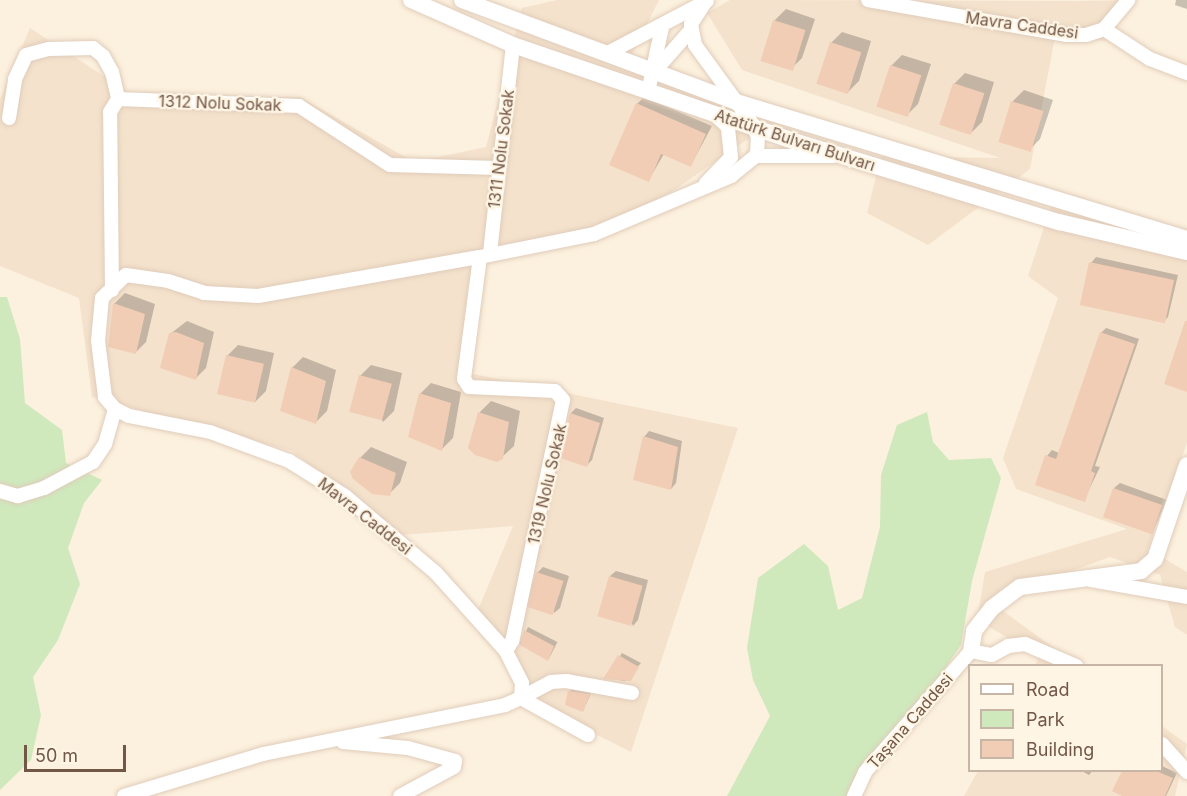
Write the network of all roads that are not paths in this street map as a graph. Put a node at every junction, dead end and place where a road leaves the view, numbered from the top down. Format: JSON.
{"nodes":[{"id":1,"x":411,"y":0,"type":"edge"},
{"id":2,"x":462,"y":0,"type":"edge"},
{"id":3,"x":868,"y":0,"type":"edge"},
{"id":4,"x":1128,"y":0,"type":"edge"},
{"id":5,"x":710,"y":1,"type":"edge"},
{"id":6,"x":662,"y":27,"type":"junction"},
{"id":7,"x":1104,"y":28,"type":"junction"},
{"id":8,"x":690,"y":31,"type":"junction"},
{"id":9,"x":513,"y":45,"type":"junction"},
{"id":10,"x":606,"y":54,"type":"junction"},
{"id":11,"x":654,"y":72,"type":"junction"},
{"id":12,"x":1187,"y":73,"type":"edge"},
{"id":13,"x":648,"y":92,"type":"junction"},
{"id":14,"x":118,"y":99,"type":"junction"},
{"id":15,"x":736,"y":102,"type":"junction"},
{"id":16,"x":714,"y":114,"type":"junction"},
{"id":17,"x":9,"y":118,"type":"dead end"},
{"id":18,"x":754,"y":126,"type":"junction"},
{"id":19,"x":755,"y":156,"type":"junction"},
{"id":20,"x":841,"y":156,"type":"junction"},
{"id":21,"x":499,"y":168,"type":"junction"},
{"id":22,"x":700,"y":189,"type":"junction"},
{"id":23,"x":1187,"y":239,"type":"edge"},
{"id":24,"x":1156,"y":243,"type":"junction"},
{"id":25,"x":1187,"y":252,"type":"edge"},
{"id":26,"x":485,"y":255,"type":"junction"},
{"id":27,"x":1187,"y":265,"type":"edge"},
{"id":28,"x":112,"y":291,"type":"junction"},
{"id":29,"x":115,"y":409,"type":"junction"},
{"id":30,"x":1187,"y":465,"type":"edge"},
{"id":31,"x":0,"y":491,"type":"edge"},
{"id":32,"x":1089,"y":579,"type":"junction"},
{"id":33,"x":1187,"y":597,"type":"edge"},
{"id":34,"x":506,"y":651,"type":"junction"},
{"id":35,"x":971,"y":651,"type":"junction"},
{"id":36,"x":1071,"y":664,"type":"edge"},
{"id":37,"x":632,"y":693,"type":"dead end"},
{"id":38,"x":522,"y":698,"type":"junction"},
{"id":39,"x":588,"y":735,"type":"dead end"},
{"id":40,"x":329,"y":741,"type":"junction"},
{"id":41,"x":1163,"y":746,"type":"edge"},
{"id":42,"x":1187,"y":772,"type":"edge"},
{"id":43,"x":124,"y":796,"type":"edge"},
{"id":44,"x":400,"y":796,"type":"edge"},
{"id":45,"x":855,"y":796,"type":"edge"}],
"edges":[{"from":1,"to":9,"type":"street","name":"Atatürk Bulvarı Bulvarı"},
{"from":2,"to":10,"type":"street","name":"Atatürk Bulvarı Bulvarı"},
{"from":3,"to":7,"type":"street","name":"Mavra Caddesi"},
{"from":4,"to":7,"type":"street","name":"Mavra Caddesi"},
{"from":5,"to":6,"type":"street"},
{"from":5,"to":8,"type":"street"},
{"from":6,"to":10,"type":"street"},
{"from":6,"to":11,"type":"street"},
{"from":7,"to":12,"type":"street"},
{"from":8,"to":11,"type":"street"},
{"from":8,"to":15,"type":"street"},
{"from":9,"to":13,"type":"street","name":"Atatürk Bulvarı Bulvarı"},
{"from":9,"to":21,"type":"street","name":"1311 Nolu Sokak"},
{"from":10,"to":11,"type":"street","name":"Atatürk Bulvarı Bulvarı"},
{"from":11,"to":13,"type":"street"},
{"from":11,"to":15,"type":"street","name":"Atatürk Bulvarı Bulvarı"},
{"from":13,"to":16,"type":"street","name":"Atatürk Bulvarı Bulvarı"},
{"from":14,"to":17,"type":"street"},
{"from":14,"to":21,"type":"street","name":"1312 Nolu Sokak"},
{"from":14,"to":28,"type":"street"},
{"from":15,"to":18,"type":"street"},
{"from":15,"to":23,"type":"street","name":"Atatürk Bulvarı Bulvarı"},
{"from":16,"to":18,"type":"street","name":"Atatürk Bulvarı Bulvarı"},
{"from":16,"to":22,"type":"street"},
{"from":18,"to":19,"type":"street"},
{"from":18,"to":20,"type":"street","name":"Atatürk Bulvarı Bulvarı"},
{"from":19,"to":20,"type":"street"},
{"from":19,"to":22,"type":"street"},
{"from":20,"to":24,"type":"street","name":"Atatürk Bulvarı Bulvarı"},
{"from":21,"to":26,"type":"street","name":"1311 Nolu Sokak"},
{"from":22,"to":26,"type":"street"},
{"from":24,"to":25,"type":"street","name":"Atatürk Bulvarı Bulvarı"},
{"from":24,"to":27,"type":"street"},
{"from":26,"to":28,"type":"street"},
{"from":26,"to":34,"type":"street","name":"1319 Nolu Sokak"},
{"from":28,"to":29,"type":"street"},
{"from":29,"to":31,"type":"street"},
{"from":29,"to":34,"type":"street","name":"Mavra Caddesi"},
{"from":30,"to":32,"type":"street","name":"Taşana Caddesi"},
{"from":32,"to":33,"type":"street"},
{"from":32,"to":35,"type":"street","name":"Taşana Caddesi"},
{"from":34,"to":38,"type":"street","name":"Mavra Caddesi"},
{"from":35,"to":36,"type":"street"},
{"from":35,"to":45,"type":"street","name":"Taşana Caddesi"},
{"from":37,"to":38,"type":"street"},
{"from":38,"to":39,"type":"street"},
{"from":38,"to":40,"type":"street"},
{"from":40,"to":43,"type":"street"},
{"from":40,"to":44,"type":"street"},
{"from":41,"to":42,"type":"street"}]}
